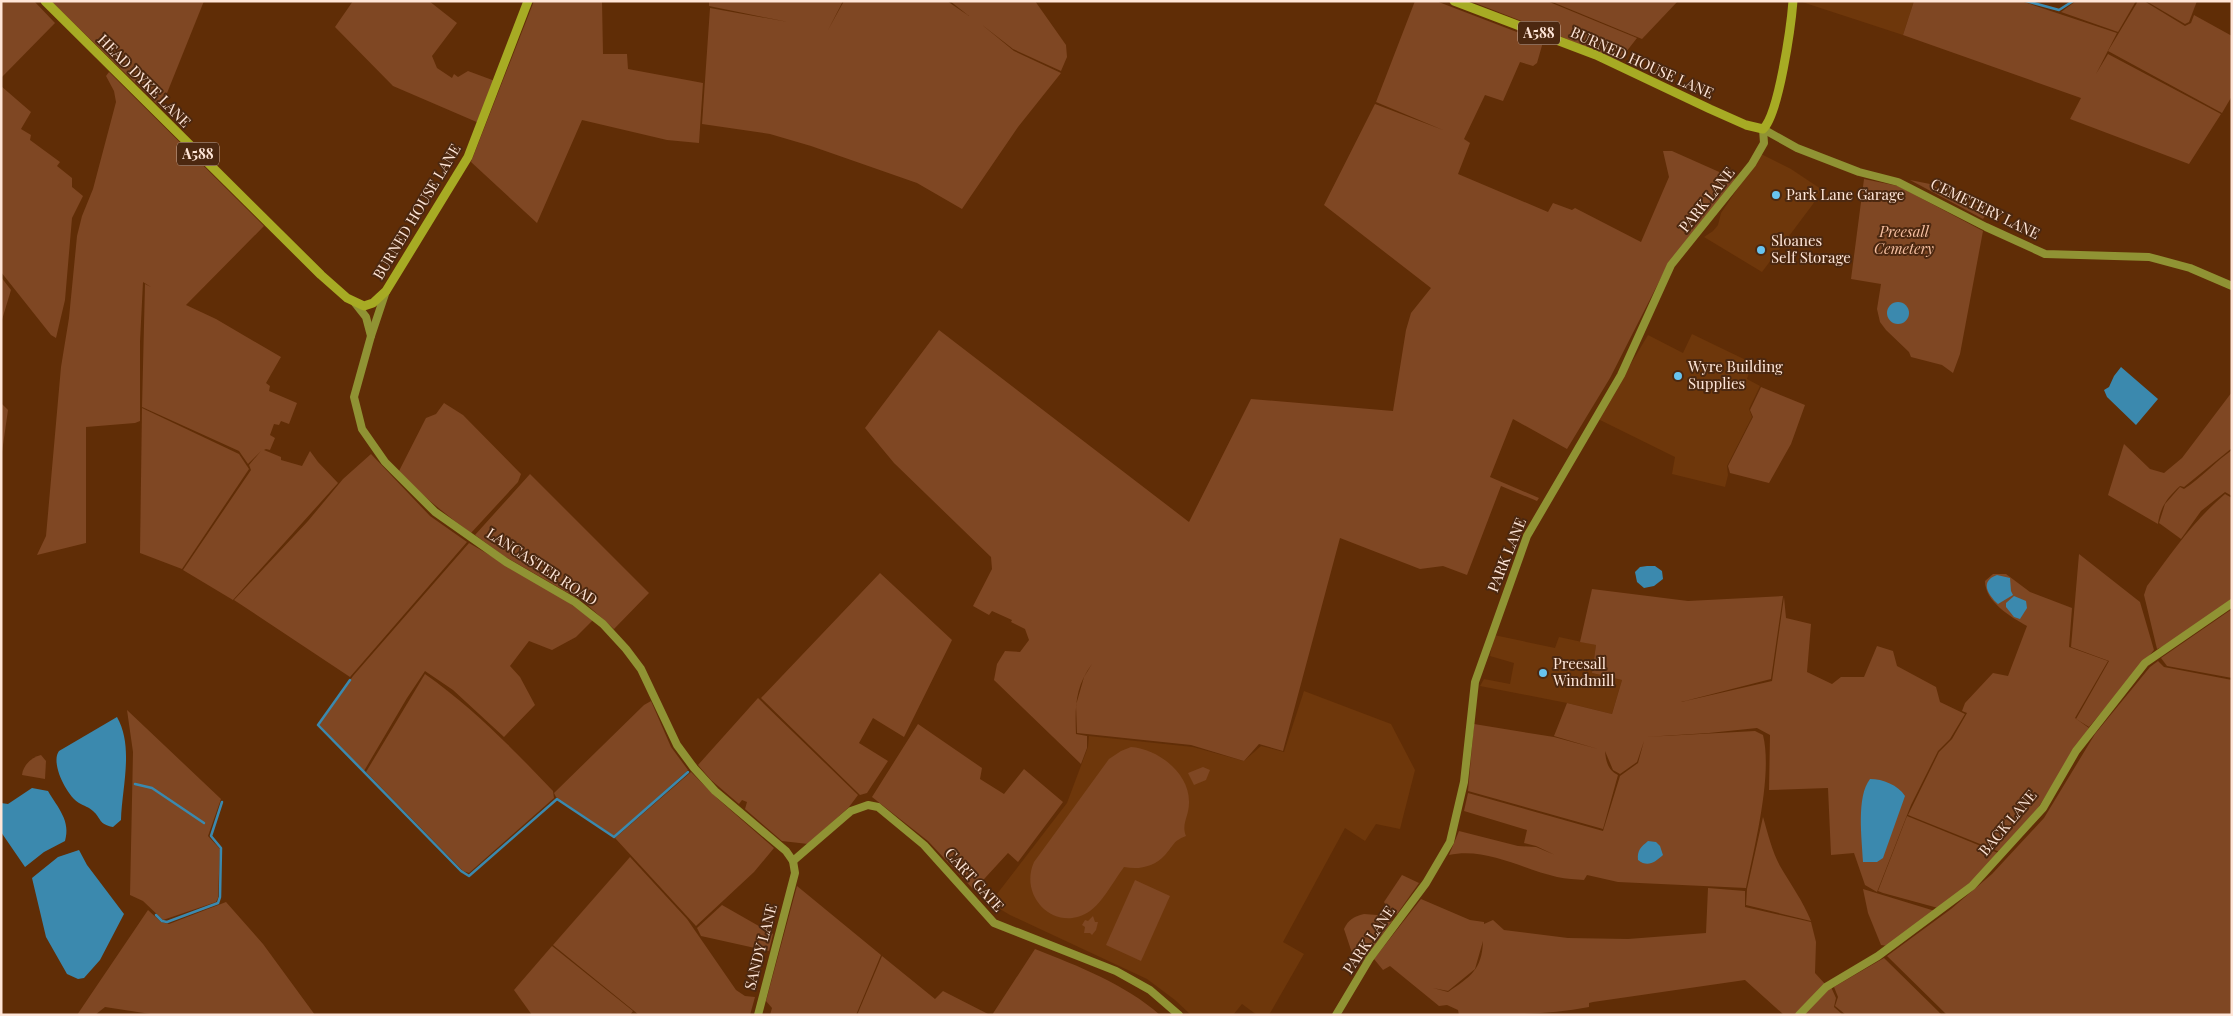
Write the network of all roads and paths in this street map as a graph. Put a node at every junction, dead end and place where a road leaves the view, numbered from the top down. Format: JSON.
{"nodes":[{"id":1,"x":45,"y":1,"type":"edge"},
{"id":2,"x":528,"y":1,"type":"edge"},
{"id":3,"x":1454,"y":1,"type":"edge"},
{"id":4,"x":1793,"y":1,"type":"edge"},
{"id":5,"x":1763,"y":129,"type":"junction"},
{"id":6,"x":2232,"y":286,"type":"edge"},
{"id":7,"x":386,"y":291,"type":"junction"},
{"id":8,"x":355,"y":303,"type":"junction"},
{"id":9,"x":371,"y":336,"type":"junction"},
{"id":10,"x":2232,"y":603,"type":"edge"},
{"id":11,"x":794,"y":861,"type":"junction"},
{"id":12,"x":758,"y":1015,"type":"edge"},
{"id":13,"x":1179,"y":1015,"type":"edge"},
{"id":14,"x":1336,"y":1015,"type":"edge"},
{"id":15,"x":1799,"y":1015,"type":"edge"}],
"edges":[{"from":1,"to":8,"type":"main road","name":"HEAD DYKE LANE","number":"A588"},
{"from":2,"to":7,"type":"main road","name":"BURNED HOUSE LANE"},
{"from":3,"to":5,"type":"main road","name":"BURNED HOUSE LANE","number":"A588"},
{"from":4,"to":5,"type":"main road"},
{"from":5,"to":6,"type":"main road","name":"CEMETERY LANE"},
{"from":5,"to":14,"type":"main road","name":"PARK LANE"},
{"from":7,"to":8,"type":"main road","name":"BURNED HOUSE LANE"},
{"from":7,"to":9,"type":"main road","name":"LANCASTER ROAD"},
{"from":8,"to":9,"type":"main road"},
{"from":9,"to":11,"type":"main road","name":"LANCASTER ROAD"},
{"from":10,"to":15,"type":"main road","name":"BACK LANE"},
{"from":11,"to":12,"type":"main road","name":"SANDY LANE"},
{"from":11,"to":13,"type":"main road","name":"CART GATE"}]}
